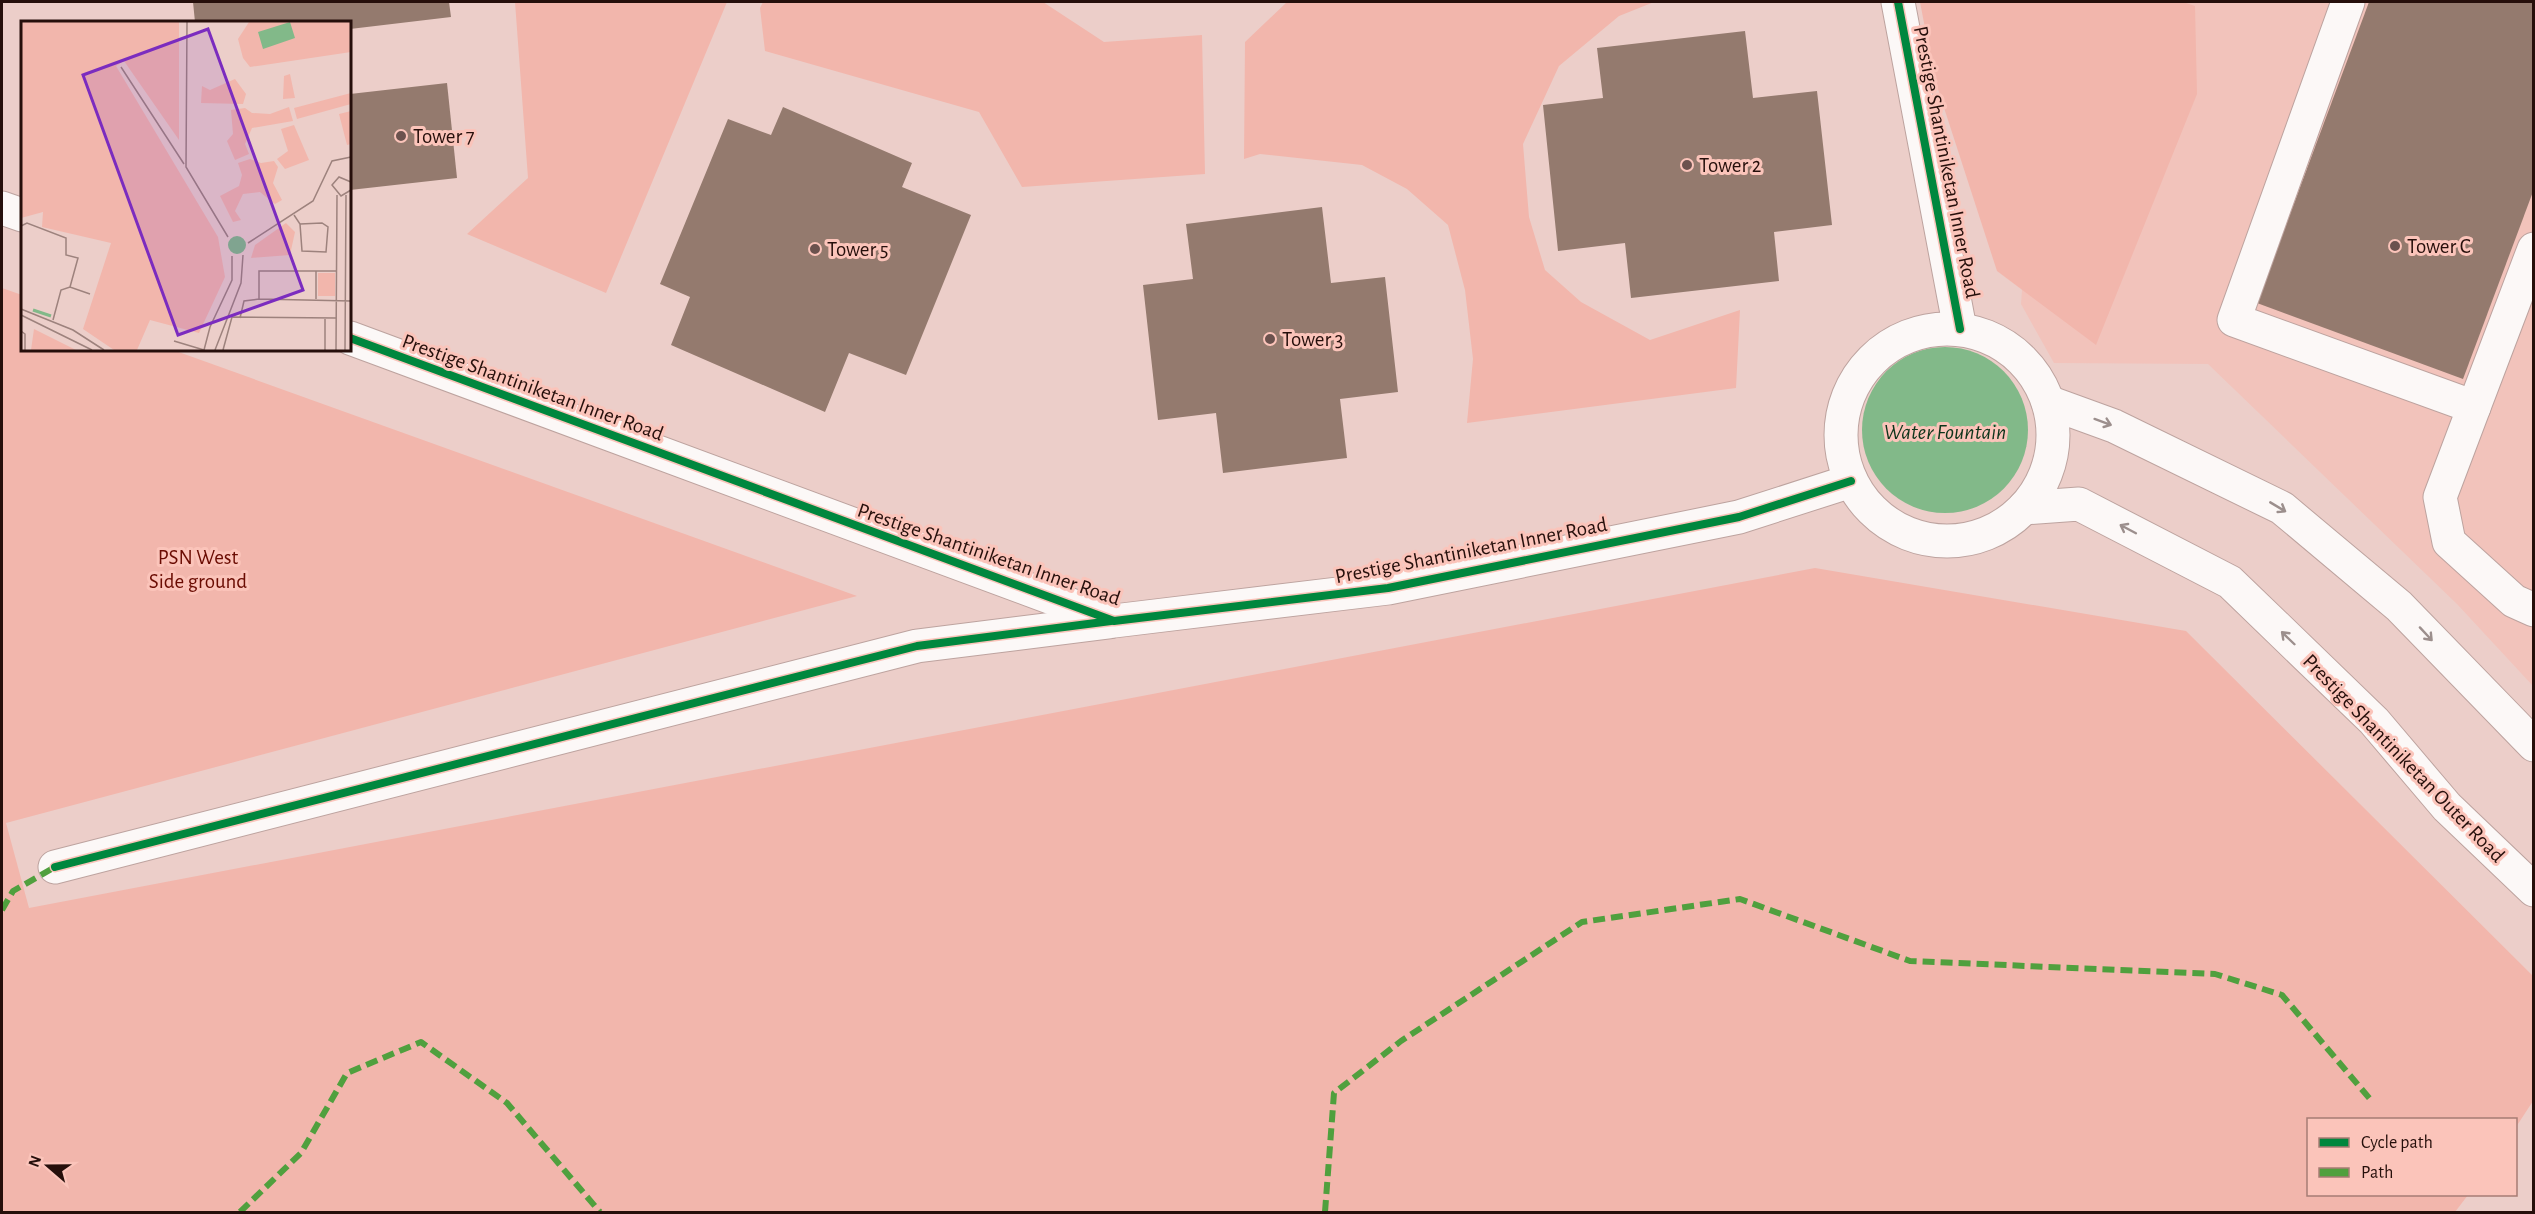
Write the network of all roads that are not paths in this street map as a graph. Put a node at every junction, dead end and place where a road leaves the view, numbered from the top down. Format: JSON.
{"nodes":[{"id":1,"x":1898,"y":2,"type":"edge"},
{"id":2,"x":2348,"y":2,"type":"edge"},
{"id":3,"x":2,"y":208,"type":"edge"},
{"id":4,"x":21,"y":215,"type":"edge"},
{"id":5,"x":2534,"y":249,"type":"edge"},
{"id":6,"x":1960,"y":329,"type":"junction"},
{"id":7,"x":351,"y":338,"type":"edge"},
{"id":8,"x":2048,"y":402,"type":"junction"},
{"id":9,"x":2474,"y":407,"type":"junction"},
{"id":10,"x":1851,"y":481,"type":"junction"},
{"id":11,"x":2024,"y":508,"type":"junction"},
{"id":12,"x":2534,"y":610,"type":"edge"},
{"id":13,"x":1114,"y":621,"type":"junction"},
{"id":14,"x":2534,"y":745,"type":"edge"},
{"id":15,"x":55,"y":867,"type":"dead end"},
{"id":16,"x":2534,"y":890,"type":"edge"}],
"edges":[{"from":1,"to":6,"type":"street","name":"Prestige Shantiniketan Inner Road"},
{"from":2,"to":9,"type":"street"},
{"from":3,"to":4,"type":"street"},
{"from":5,"to":9,"type":"street"},
{"from":6,"to":8,"type":"street"},
{"from":6,"to":10,"type":"street"},
{"from":7,"to":13,"type":"street","name":"Prestige Shantiniketan Inner Road"},
{"from":8,"to":11,"type":"street"},
{"from":8,"to":14,"type":"street","one_way":true},
{"from":9,"to":12,"type":"street"},
{"from":10,"to":11,"type":"street"},
{"from":10,"to":13,"type":"street","name":"Prestige Shantiniketan Inner Road"},
{"from":16,"to":11,"type":"street","name":"Prestige Shantiniketan Outer Road","one_way":true},
{"from":13,"to":15,"type":"street"}]}
